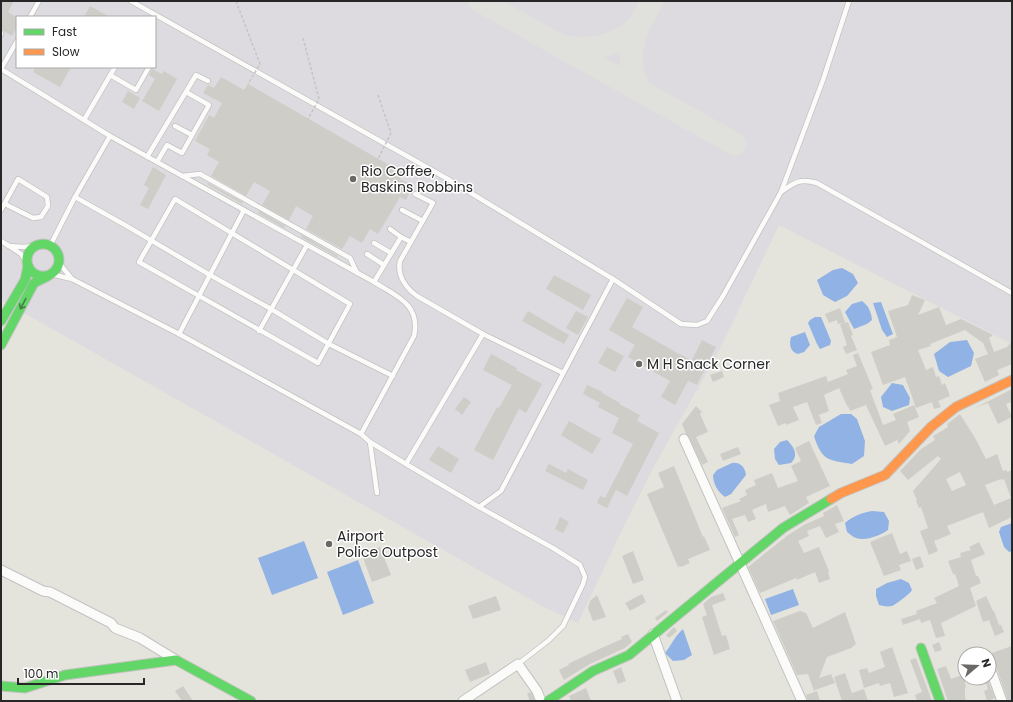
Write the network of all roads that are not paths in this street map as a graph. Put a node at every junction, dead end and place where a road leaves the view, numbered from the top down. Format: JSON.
{"nodes":[{"id":1,"x":39,"y":1,"type":"edge"},
{"id":2,"x":131,"y":1,"type":"edge"},
{"id":3,"x":849,"y":1,"type":"edge"},
{"id":4,"x":31,"y":16,"type":"edge"},
{"id":5,"x":16,"y":42,"type":"edge"},
{"id":6,"x":114,"y":68,"type":"edge"},
{"id":7,"x":147,"y":68,"type":"edge"},
{"id":8,"x":1,"y":69,"type":"edge"},
{"id":9,"x":110,"y":75,"type":"junction"},
{"id":10,"x":208,"y":81,"type":"dead end"},
{"id":11,"x":186,"y":92,"type":"junction"},
{"id":12,"x":84,"y":120,"type":"junction"},
{"id":13,"x":175,"y":126,"type":"dead end"},
{"id":14,"x":192,"y":135,"type":"junction"},
{"id":15,"x":110,"y":136,"type":"junction"},
{"id":16,"x":147,"y":156,"type":"junction"},
{"id":17,"x":157,"y":162,"type":"junction"},
{"id":18,"x":182,"y":176,"type":"junction"},
{"id":19,"x":781,"y":192,"type":"junction"},
{"id":20,"x":415,"y":194,"type":"dead end"},
{"id":21,"x":75,"y":197,"type":"junction"},
{"id":22,"x":5,"y":204,"type":"junction"},
{"id":23,"x":1,"y":210,"type":"edge"},
{"id":24,"x":244,"y":210,"type":"junction"},
{"id":25,"x":402,"y":210,"type":"dead end"},
{"id":26,"x":423,"y":221,"type":"junction"},
{"id":27,"x":390,"y":229,"type":"dead end"},
{"id":28,"x":232,"y":233,"type":"junction"},
{"id":29,"x":401,"y":237,"type":"junction"},
{"id":30,"x":151,"y":240,"type":"junction"},
{"id":31,"x":1,"y":241,"type":"edge"},
{"id":32,"x":411,"y":242,"type":"junction"},
{"id":33,"x":374,"y":243,"type":"dead end"},
{"id":34,"x":307,"y":245,"type":"junction"},
{"id":35,"x":9,"y":246,"type":"junction"},
{"id":36,"x":36,"y":246,"type":"junction"},
{"id":37,"x":50,"y":246,"type":"junction"},
{"id":38,"x":367,"y":254,"type":"dead end"},
{"id":39,"x":391,"y":254,"type":"junction"},
{"id":40,"x":59,"y":262,"type":"junction"},
{"id":41,"x":28,"y":265,"type":"junction"},
{"id":42,"x":384,"y":265,"type":"junction"},
{"id":43,"x":294,"y":270,"type":"junction"},
{"id":44,"x":357,"y":273,"type":"junction"},
{"id":45,"x":49,"y":275,"type":"junction"},
{"id":46,"x":210,"y":275,"type":"junction"},
{"id":47,"x":613,"y":278,"type":"junction"},
{"id":48,"x":72,"y":279,"type":"junction"},
{"id":49,"x":374,"y":282,"type":"junction"},
{"id":50,"x":1012,"y":293,"type":"edge"},
{"id":51,"x":199,"y":296,"type":"junction"},
{"id":52,"x":271,"y":309,"type":"junction"},
{"id":53,"x":1,"y":321,"type":"edge"},
{"id":54,"x":259,"y":331,"type":"junction"},
{"id":55,"x":179,"y":334,"type":"junction"},
{"id":56,"x":483,"y":334,"type":"junction"},
{"id":57,"x":329,"y":344,"type":"junction"},
{"id":58,"x":1,"y":345,"type":"edge"},
{"id":59,"x":563,"y":373,"type":"junction"},
{"id":60,"x":393,"y":376,"type":"junction"},
{"id":61,"x":1012,"y":380,"type":"edge"},
{"id":62,"x":361,"y":434,"type":"junction"},
{"id":63,"x":684,"y":439,"type":"dead end"},
{"id":64,"x":370,"y":442,"type":"junction"},
{"id":65,"x":406,"y":464,"type":"junction"},
{"id":66,"x":377,"y":493,"type":"dead end"},
{"id":67,"x":479,"y":507,"type":"junction"},
{"id":68,"x":740,"y":563,"type":"junction"},
{"id":69,"x":1,"y":570,"type":"edge"},
{"id":70,"x":653,"y":634,"type":"junction"},
{"id":71,"x":921,"y":648,"type":"dead end"},
{"id":72,"x":176,"y":660,"type":"junction"},
{"id":73,"x":518,"y":664,"type":"junction"},
{"id":74,"x":1,"y":686,"type":"edge"},
{"id":75,"x":997,"y":686,"type":"edge"},
{"id":76,"x":251,"y":701,"type":"edge"},
{"id":77,"x":463,"y":701,"type":"edge"},
{"id":78,"x":541,"y":701,"type":"edge"},
{"id":79,"x":548,"y":701,"type":"edge"},
{"id":80,"x":677,"y":701,"type":"edge"},
{"id":81,"x":802,"y":701,"type":"edge"},
{"id":82,"x":940,"y":701,"type":"edge"},
{"id":83,"x":1002,"y":701,"type":"edge"}],
"edges":[{"from":1,"to":4,"type":"lane"},
{"from":2,"to":47,"type":"lane"},
{"from":3,"to":19,"type":"lane"},
{"from":5,"to":8,"type":"lane"},
{"from":6,"to":9,"type":"lane"},
{"from":7,"to":9,"type":"lane"},
{"from":8,"to":12,"type":"lane"},
{"from":9,"to":12,"type":"lane"},
{"from":10,"to":11,"type":"lane"},
{"from":11,"to":14,"type":"lane"},
{"from":11,"to":16,"type":"lane"},
{"from":12,"to":15,"type":"lane"},
{"from":13,"to":14,"type":"lane"},
{"from":14,"to":17,"type":"lane"},
{"from":15,"to":16,"type":"lane"},
{"from":15,"to":21,"type":"lane"},
{"from":16,"to":17,"type":"lane"},
{"from":17,"to":18,"type":"lane"},
{"from":18,"to":24,"type":"lane"},
{"from":18,"to":44,"type":"lane"},
{"from":19,"to":47,"type":"lane"},
{"from":19,"to":50,"type":"lane"},
{"from":20,"to":26,"type":"lane"},
{"from":21,"to":30,"type":"lane"},
{"from":21,"to":37,"type":"lane"},
{"from":22,"to":22,"type":"lane"},
{"from":22,"to":23,"type":"lane"},
{"from":24,"to":28,"type":"lane"},
{"from":24,"to":34,"type":"lane"},
{"from":25,"to":26,"type":"lane"},
{"from":26,"to":32,"type":"lane"},
{"from":27,"to":29,"type":"lane"},
{"from":28,"to":30,"type":"lane"},
{"from":28,"to":43,"type":"lane"},
{"from":28,"to":46,"type":"lane"},
{"from":29,"to":32,"type":"lane"},
{"from":29,"to":39,"type":"lane"},
{"from":30,"to":46,"type":"lane"},
{"from":30,"to":51,"type":"lane"},
{"from":31,"to":35,"type":"lane"},
{"from":32,"to":56,"type":"lane"},
{"from":33,"to":39,"type":"lane"},
{"from":34,"to":43,"type":"lane"},
{"from":34,"to":44,"type":"lane"},
{"from":35,"to":36,"type":"lane"},
{"from":35,"to":41,"type":"lane"},
{"from":36,"to":37,"type":"street"},
{"from":36,"to":41,"type":"street"},
{"from":37,"to":40,"type":"street"},
{"from":38,"to":42,"type":"lane"},
{"from":39,"to":42,"type":"lane"},
{"from":40,"to":45,"type":"street"},
{"from":40,"to":48,"type":"lane"},
{"from":41,"to":45,"type":"street"},
{"from":41,"to":53,"type":"street"},
{"from":42,"to":49,"type":"lane"},
{"from":43,"to":52,"type":"lane"},
{"from":43,"to":57,"type":"lane"},
{"from":44,"to":49,"type":"lane"},
{"from":45,"to":48,"type":"lane"},
{"from":45,"to":58,"type":"street","one_way":true},
{"from":46,"to":51,"type":"lane"},
{"from":46,"to":52,"type":"lane"},
{"from":47,"to":59,"type":"lane"},
{"from":48,"to":55,"type":"lane"},
{"from":49,"to":60,"type":"lane"},
{"from":51,"to":54,"type":"lane"},
{"from":51,"to":55,"type":"lane"},
{"from":52,"to":54,"type":"lane"},
{"from":52,"to":57,"type":"lane"},
{"from":54,"to":57,"type":"lane"},
{"from":55,"to":62,"type":"lane"},
{"from":56,"to":59,"type":"lane"},
{"from":56,"to":65,"type":"lane"},
{"from":57,"to":60,"type":"lane"},
{"from":59,"to":67,"type":"lane"},
{"from":60,"to":62,"type":"lane"},
{"from":61,"to":68,"type":"street"},
{"from":62,"to":64,"type":"lane"},
{"from":63,"to":68,"type":"street"},
{"from":64,"to":65,"type":"lane"},
{"from":64,"to":66,"type":"lane"},
{"from":65,"to":67,"type":"lane"},
{"from":67,"to":73,"type":"lane"},
{"from":68,"to":70,"type":"street"},
{"from":68,"to":81,"type":"street"},
{"from":69,"to":72,"type":"street"},
{"from":70,"to":79,"type":"street"},
{"from":70,"to":80,"type":"street"},
{"from":71,"to":82,"type":"street"},
{"from":72,"to":74,"type":"street"},
{"from":72,"to":76,"type":"street"},
{"from":73,"to":77,"type":"street"},
{"from":73,"to":78,"type":"street"},
{"from":75,"to":83,"type":"street"}]}
